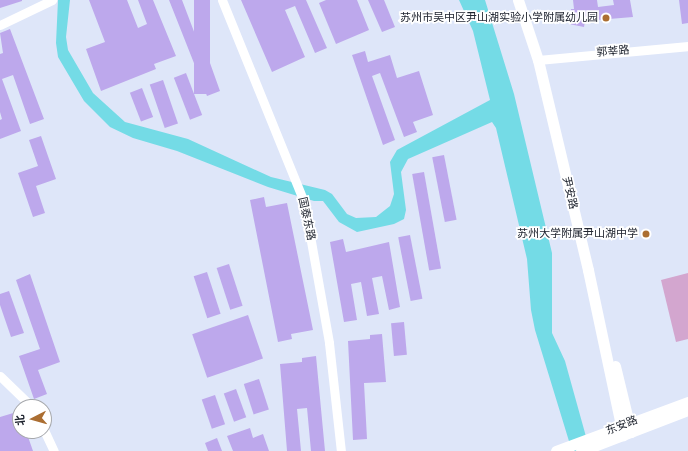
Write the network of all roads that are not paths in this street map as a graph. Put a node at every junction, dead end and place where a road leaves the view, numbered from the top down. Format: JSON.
{"nodes":[{"id":1,"x":52,"y":0,"type":"edge"},
{"id":2,"x":222,"y":0,"type":"edge"},
{"id":3,"x":518,"y":0,"type":"edge"},
{"id":4,"x":525,"y":0,"type":"edge"},
{"id":5,"x":0,"y":25,"type":"edge"},
{"id":6,"x":688,"y":46,"type":"edge"},
{"id":7,"x":541,"y":59,"type":"junction"},
{"id":8,"x":0,"y":376,"type":"edge"},
{"id":9,"x":24,"y":399,"type":"edge"},
{"id":10,"x":688,"y":402,"type":"edge"},
{"id":11,"x":688,"y":410,"type":"edge"},
{"id":12,"x":625,"y":429,"type":"junction"},
{"id":13,"x":48,"y":439,"type":"edge"},
{"id":14,"x":598,"y":440,"type":"junction"},
{"id":15,"x":54,"y":451,"type":"edge"},
{"id":16,"x":341,"y":451,"type":"edge"},
{"id":17,"x":556,"y":451,"type":"edge"},
{"id":18,"x":581,"y":451,"type":"edge"}],
"edges":[{"from":1,"to":5,"type":"street"},
{"from":2,"to":16,"type":"street","name":"国泰东路"},
{"from":3,"to":7,"type":"main road","name":"尹安路"},
{"from":4,"to":7,"type":"main road","name":"尹安路"},
{"from":6,"to":7,"type":"street","name":"郭莘路"},
{"from":7,"to":12,"type":"main road","name":"尹安路"},
{"from":8,"to":9,"type":"street"},
{"from":10,"to":12,"type":"main road","name":"东安路"},
{"from":11,"to":12,"type":"main road","name":"东安路"},
{"from":12,"to":14,"type":"main road","name":"东安路"},
{"from":13,"to":15,"type":"street"},
{"from":14,"to":17,"type":"main road","name":"东安路"},
{"from":14,"to":18,"type":"main road","name":"东安路"}]}
